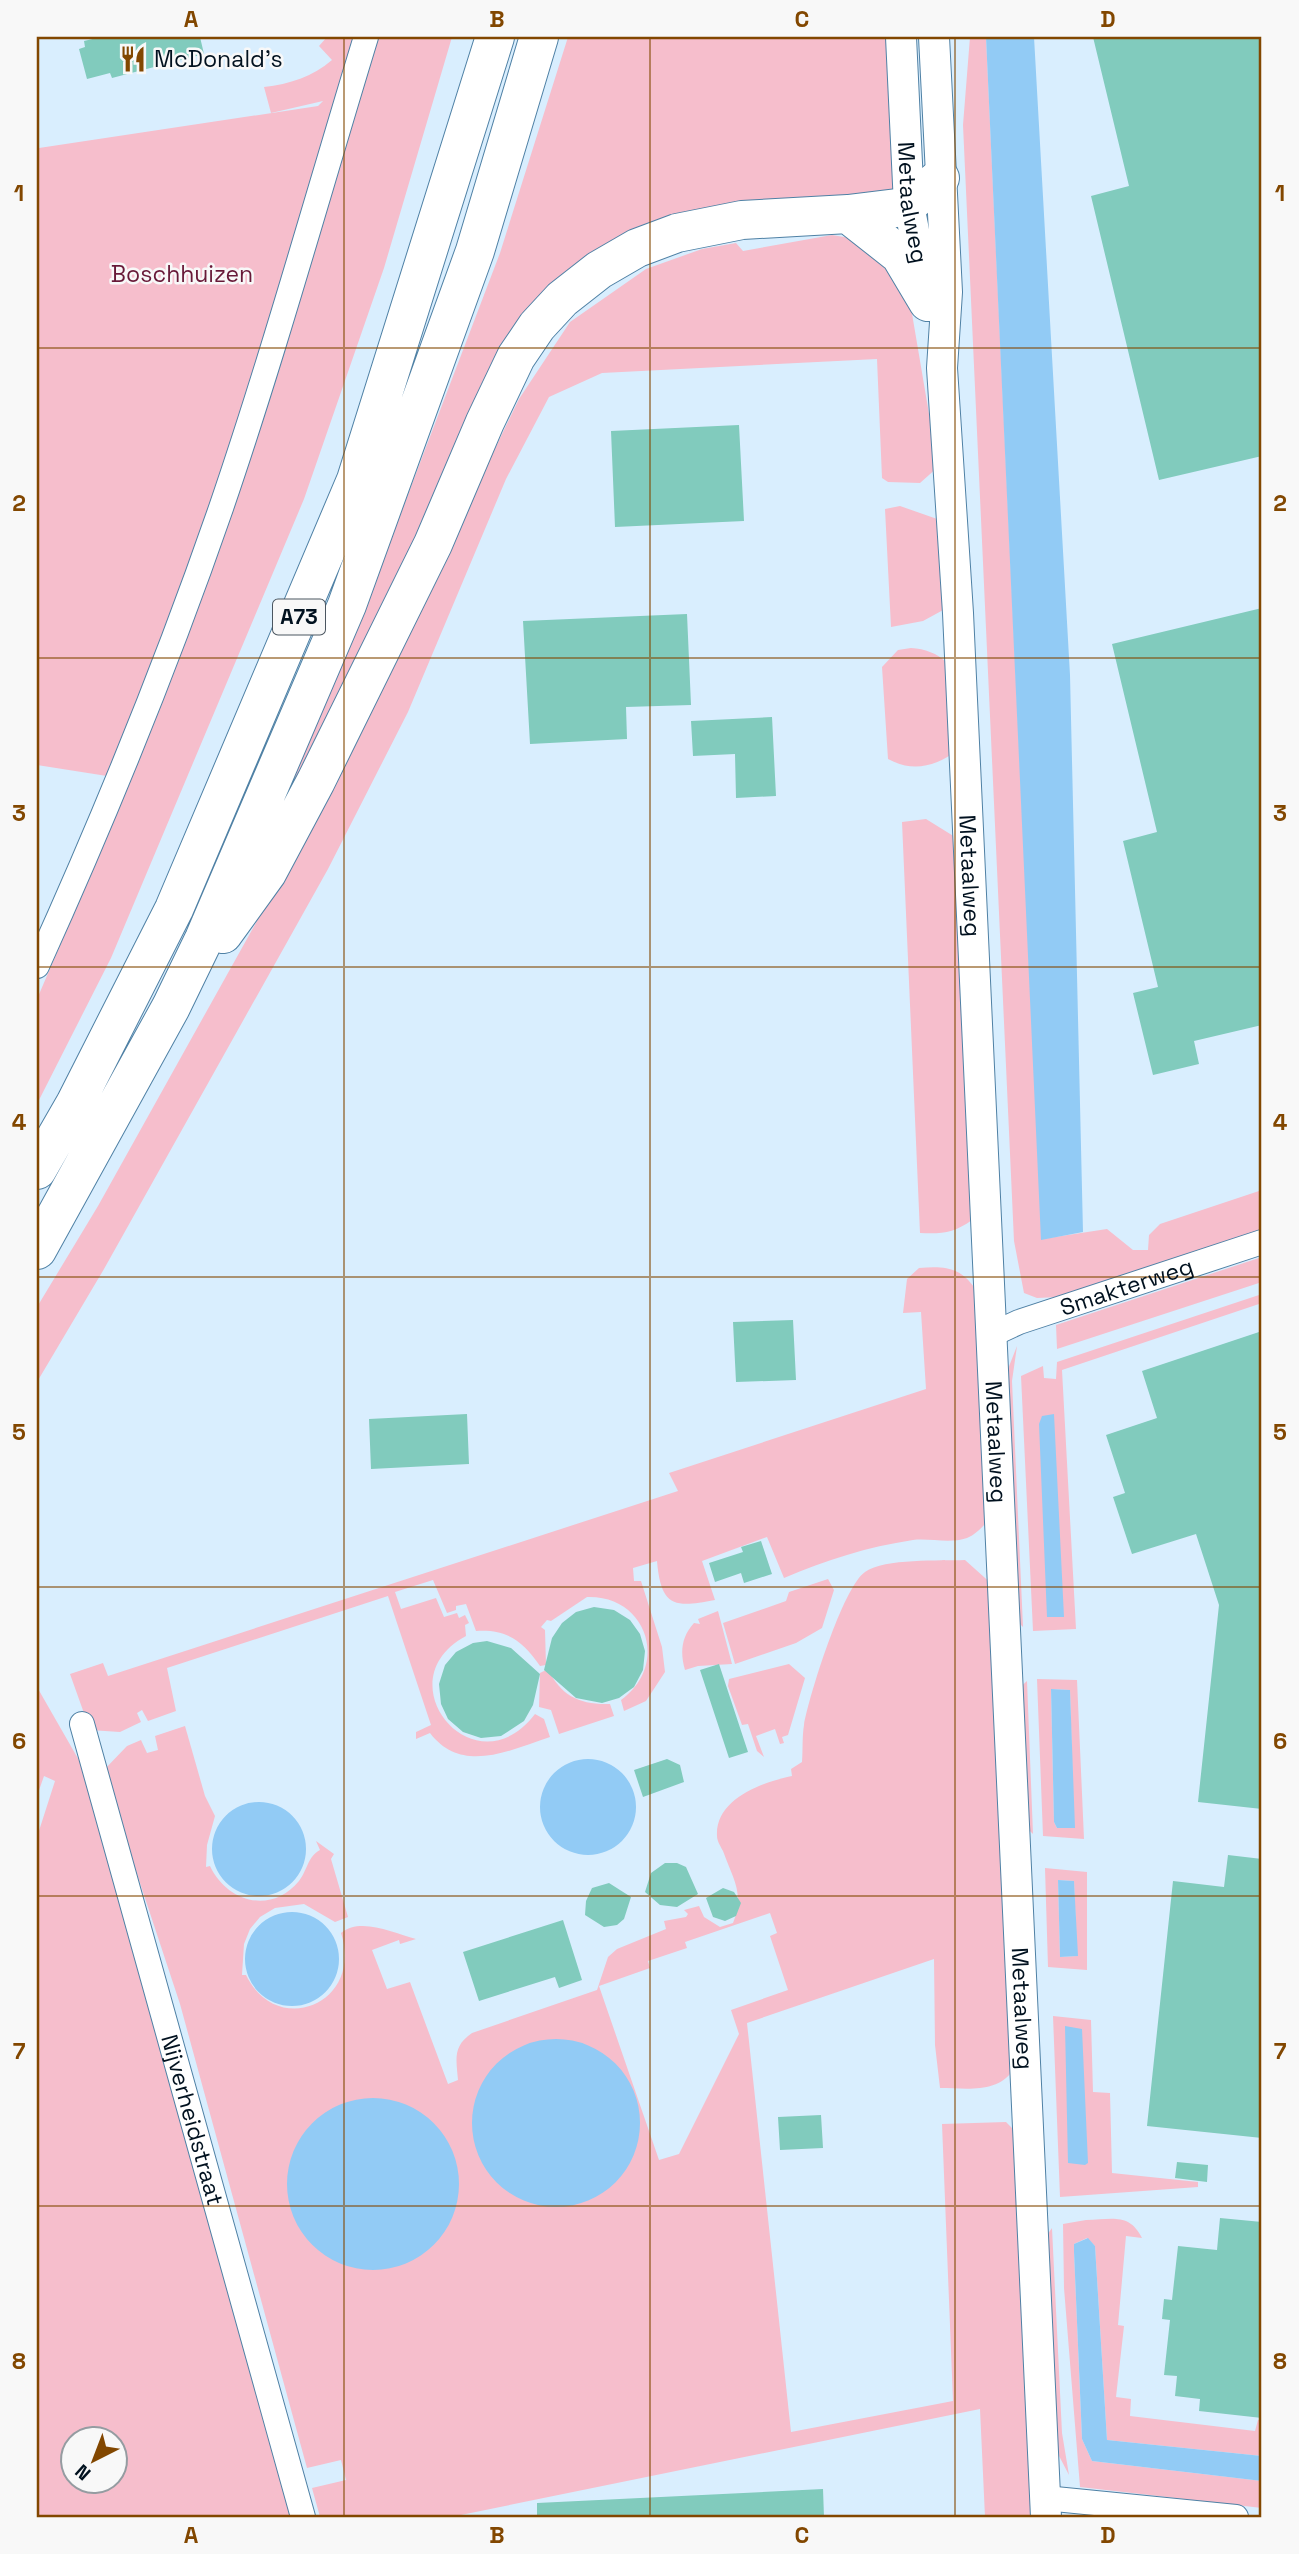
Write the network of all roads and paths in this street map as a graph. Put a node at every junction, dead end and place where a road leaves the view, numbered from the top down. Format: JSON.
{"nodes":[{"id":1,"x":366,"y":37,"type":"edge"},
{"id":2,"x":495,"y":37,"type":"edge"},
{"id":3,"x":539,"y":37,"type":"edge"},
{"id":4,"x":901,"y":37,"type":"edge"},
{"id":5,"x":934,"y":37,"type":"edge"},
{"id":6,"x":940,"y":178,"type":"junction"},
{"id":7,"x":909,"y":205,"type":"junction"},
{"id":8,"x":848,"y":214,"type":"junction"},
{"id":9,"x":928,"y":302,"type":"junction"},
{"id":10,"x":942,"y":368,"type":"junction"},
{"id":11,"x":37,"y":966,"type":"edge"},
{"id":12,"x":171,"y":1007,"type":"junction"},
{"id":13,"x":37,"y":1170,"type":"edge"},
{"id":14,"x":1262,"y":1242,"type":"edge"},
{"id":15,"x":37,"y":1250,"type":"edge"},
{"id":16,"x":991,"y":1335,"type":"junction"},
{"id":17,"x":82,"y":1724,"type":"dead end"},
{"id":18,"x":1046,"y":2508,"type":"edge"},
{"id":19,"x":303,"y":2517,"type":"edge"},
{"id":20,"x":1236,"y":2517,"type":"edge"}],
"edges":[{"from":1,"to":11,"type":"street"},
{"from":2,"to":13,"type":"highway","number":"A73"},
{"from":3,"to":12,"type":"highway","number":"A73"},
{"from":4,"to":7,"type":"street","name":"Metaalweg"},
{"from":5,"to":6,"type":"street","name":"Metaalweg"},
{"from":6,"to":7,"type":"highway"},
{"from":6,"to":10,"type":"street","name":"Metaalweg"},
{"from":7,"to":8,"type":"highway","number":"A73"},
{"from":7,"to":9,"type":"street","name":"Metaalweg"},
{"from":8,"to":9,"type":"highway"},
{"from":8,"to":12,"type":"highway","number":"A73"},
{"from":9,"to":10,"type":"street","name":"Metaalweg"},
{"from":10,"to":16,"type":"street","name":"Metaalweg"},
{"from":12,"to":15,"type":"highway","number":"A73"},
{"from":14,"to":16,"type":"street","name":"Smakterweg"},
{"from":16,"to":18,"type":"street","name":"Metaalweg"},
{"from":17,"to":19,"type":"street","name":"Nijverheidstraat"},
{"from":18,"to":20,"type":"street"}]}
